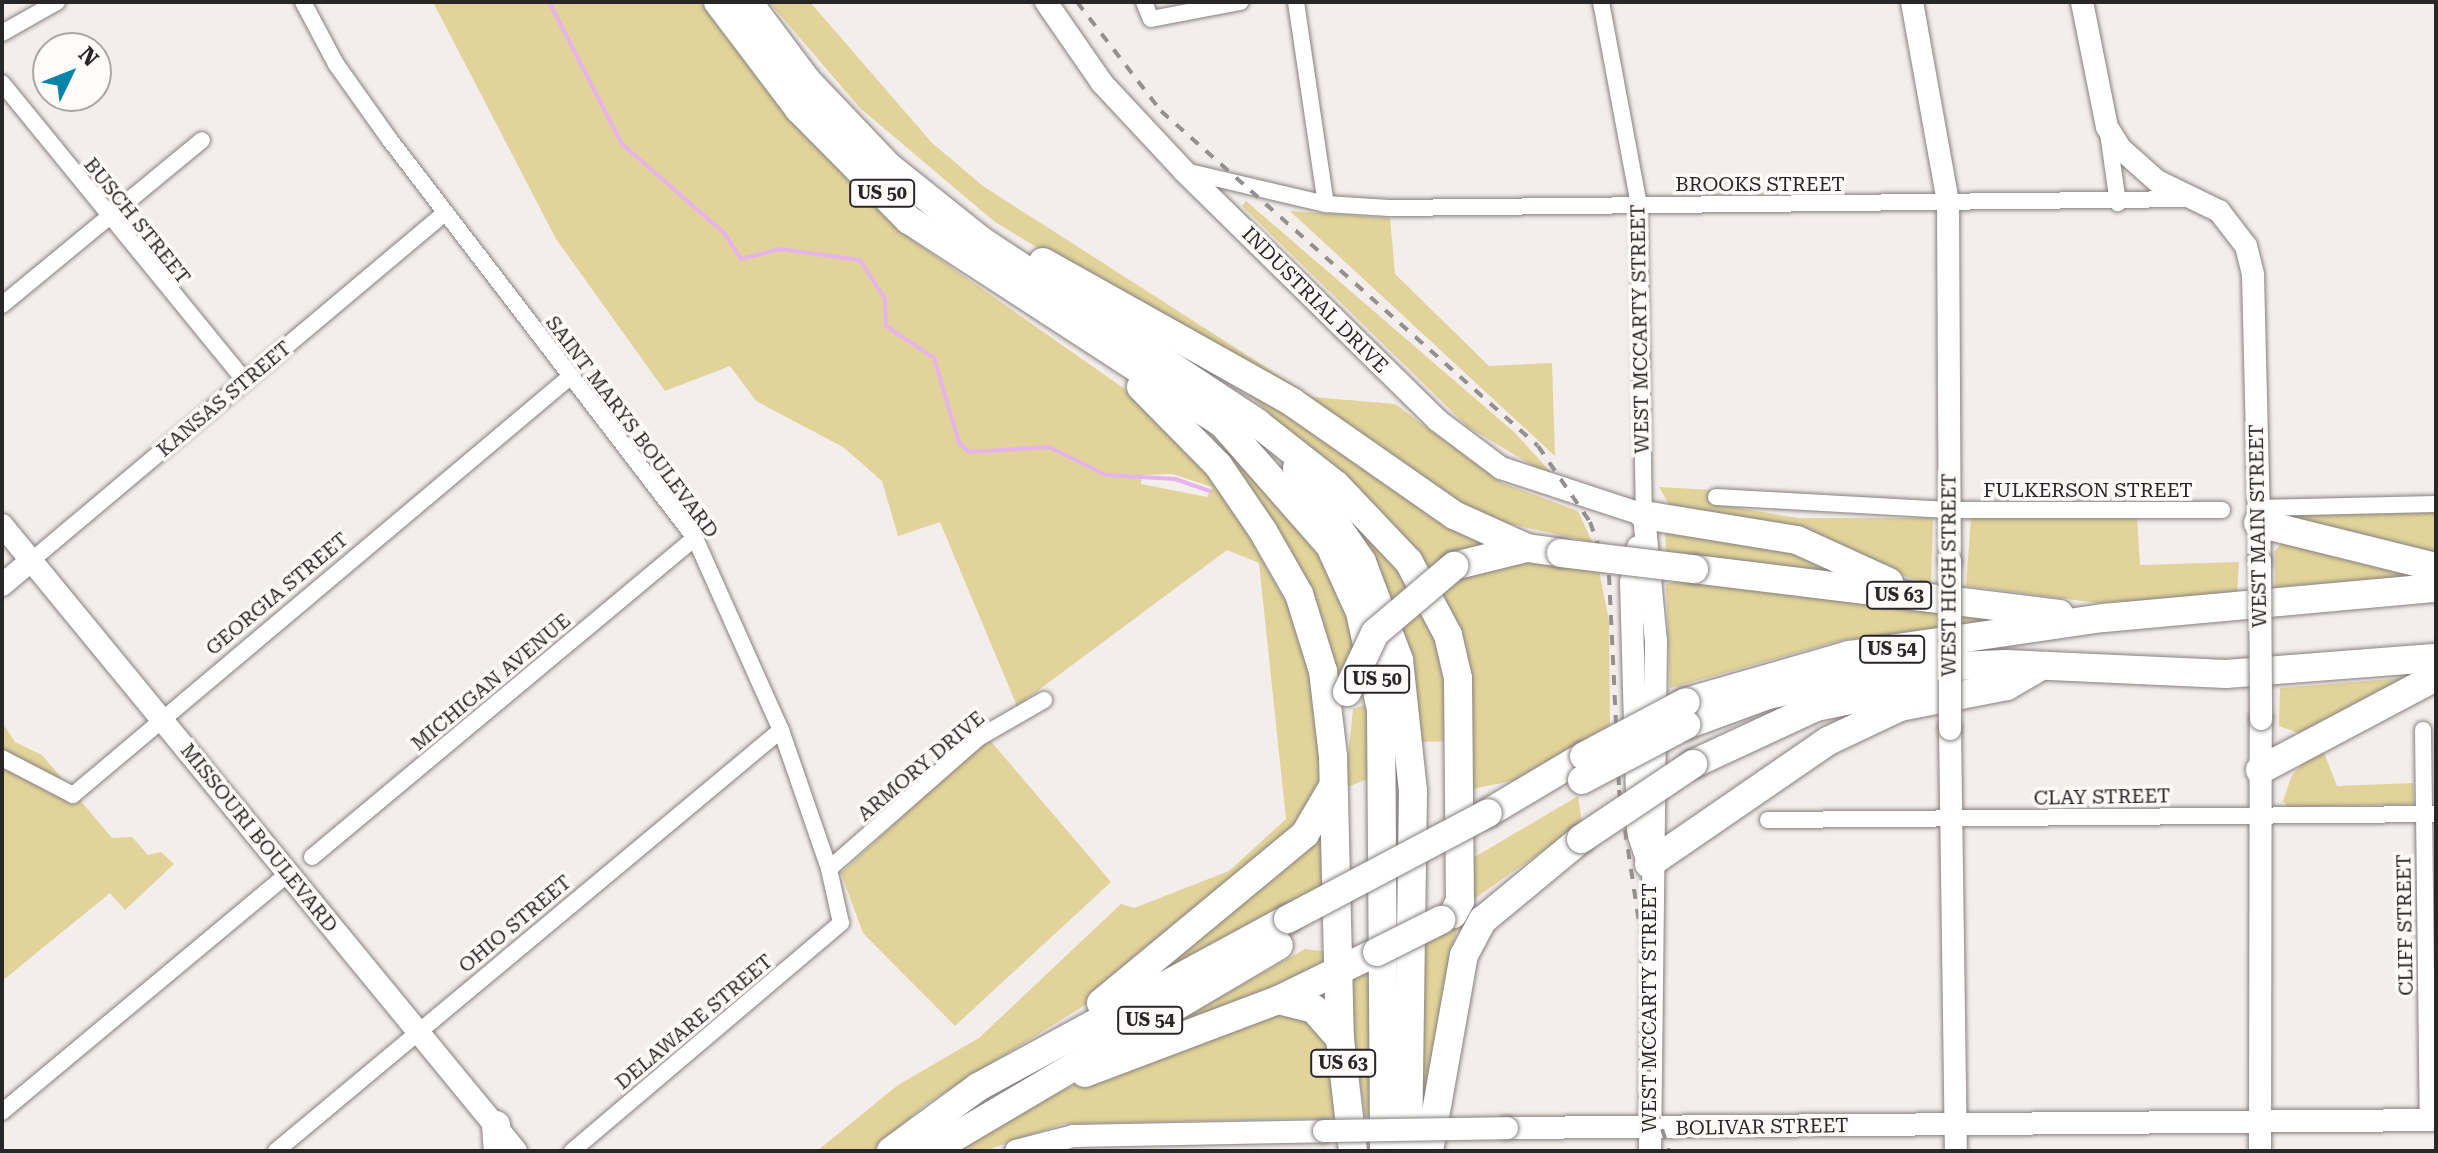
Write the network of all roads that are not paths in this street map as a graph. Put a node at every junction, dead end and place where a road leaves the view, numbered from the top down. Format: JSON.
{"nodes":[{"id":1,"x":57,"y":2,"type":"edge"},
{"id":2,"x":303,"y":2,"type":"edge"},
{"id":3,"x":718,"y":2,"type":"edge"},
{"id":4,"x":748,"y":2,"type":"edge"},
{"id":5,"x":1046,"y":2,"type":"edge"},
{"id":6,"x":1144,"y":2,"type":"edge"},
{"id":7,"x":1240,"y":2,"type":"edge"},
{"id":8,"x":1296,"y":2,"type":"edge"},
{"id":9,"x":1601,"y":2,"type":"edge"},
{"id":10,"x":1912,"y":2,"type":"edge"},
{"id":11,"x":2082,"y":2,"type":"edge"},
{"id":12,"x":2,"y":33,"type":"edge"},
{"id":13,"x":2,"y":83,"type":"edge"},
{"id":14,"x":2107,"y":127,"type":"junction"},
{"id":15,"x":202,"y":140,"type":"dead end"},
{"id":16,"x":889,"y":167,"type":"junction"},
{"id":17,"x":1184,"y":171,"type":"junction"},
{"id":18,"x":2196,"y":199,"type":"junction"},
{"id":19,"x":1948,"y":203,"type":"junction"},
{"id":20,"x":2118,"y":203,"type":"junction"},
{"id":21,"x":1326,"y":204,"type":"junction"},
{"id":22,"x":1639,"y":205,"type":"junction"},
{"id":23,"x":445,"y":213,"type":"junction"},
{"id":24,"x":107,"y":218,"type":"junction"},
{"id":25,"x":2,"y":305,"type":"edge"},
{"id":26,"x":1080,"y":334,"type":"junction"},
{"id":27,"x":571,"y":376,"type":"junction"},
{"id":28,"x":245,"y":381,"type":"junction"},
{"id":29,"x":1257,"y":423,"type":"junction"},
{"id":30,"x":1716,"y":497,"type":"dead end"},
{"id":31,"x":2436,"y":504,"type":"edge"},
{"id":32,"x":1949,"y":510,"type":"junction"},
{"id":33,"x":2222,"y":510,"type":"dead end"},
{"id":34,"x":1644,"y":515,"type":"junction"},
{"id":35,"x":2258,"y":516,"type":"junction"},
{"id":36,"x":2,"y":525,"type":"edge"},
{"id":37,"x":695,"y":538,"type":"junction"},
{"id":38,"x":1527,"y":548,"type":"junction"},
{"id":39,"x":32,"y":560,"type":"junction"},
{"id":40,"x":2436,"y":567,"type":"edge"},
{"id":41,"x":2,"y":585,"type":"edge"},
{"id":42,"x":2436,"y":588,"type":"edge"},
{"id":43,"x":1970,"y":606,"type":"junction"},
{"id":44,"x":2104,"y":618,"type":"junction"},
{"id":45,"x":2436,"y":658,"type":"edge"},
{"id":46,"x":2037,"y":669,"type":"junction"},
{"id":47,"x":2436,"y":677,"type":"edge"},
{"id":48,"x":1044,"y":700,"type":"dead end"},
{"id":49,"x":1686,"y":713,"type":"junction"},
{"id":50,"x":160,"y":717,"type":"junction"},
{"id":51,"x":781,"y":730,"type":"junction"},
{"id":52,"x":2423,"y":730,"type":"dead end"},
{"id":53,"x":2,"y":758,"type":"edge"},
{"id":54,"x":1333,"y":770,"type":"junction"},
{"id":55,"x":2260,"y":770,"type":"junction"},
{"id":56,"x":2430,"y":814,"type":"edge"},
{"id":57,"x":2259,"y":815,"type":"junction"},
{"id":58,"x":1952,"y":818,"type":"junction"},
{"id":59,"x":1768,"y":820,"type":"dead end"},
{"id":60,"x":312,"y":857,"type":"dead end"},
{"id":61,"x":1649,"y":864,"type":"junction"},
{"id":62,"x":829,"y":869,"type":"junction"},
{"id":63,"x":288,"y":874,"type":"junction"},
{"id":64,"x":1524,"y":880,"type":"junction"},
{"id":65,"x":1447,"y":917,"type":"junction"},
{"id":66,"x":841,"y":923,"type":"joint"},
{"id":67,"x":1294,"y":926,"type":"junction"},
{"id":68,"x":1336,"y":975,"type":"junction"},
{"id":69,"x":1278,"y":1000,"type":"junction"},
{"id":70,"x":417,"y":1031,"type":"junction"},
{"id":71,"x":1340,"y":1039,"type":"junction"},
{"id":72,"x":1037,"y":1053,"type":"junction"},
{"id":73,"x":998,"y":1106,"type":"junction"},
{"id":74,"x":2,"y":1112,"type":"edge"},
{"id":75,"x":2432,"y":1120,"type":"edge"},
{"id":76,"x":2264,"y":1122,"type":"junction"},
{"id":77,"x":1956,"y":1125,"type":"junction"},
{"id":78,"x":1650,"y":1128,"type":"junction"},
{"id":79,"x":497,"y":1138,"type":"edge"},
{"id":80,"x":276,"y":1151,"type":"edge"},
{"id":81,"x":516,"y":1151,"type":"edge"},
{"id":82,"x":572,"y":1151,"type":"edge"},
{"id":83,"x":891,"y":1151,"type":"edge"},
{"id":84,"x":931,"y":1151,"type":"edge"},
{"id":85,"x":1016,"y":1151,"type":"edge"},
{"id":86,"x":1353,"y":1151,"type":"edge"},
{"id":87,"x":1384,"y":1151,"type":"edge"},
{"id":88,"x":1408,"y":1151,"type":"edge"},
{"id":89,"x":1429,"y":1151,"type":"edge"},
{"id":90,"x":1650,"y":1151,"type":"edge"},
{"id":91,"x":1956,"y":1151,"type":"edge"},
{"id":92,"x":2260,"y":1151,"type":"edge"},
{"id":93,"x":2273,"y":1151,"type":"edge"}],
"edges":[{"from":1,"to":12,"type":"street"},
{"from":2,"to":23,"type":"street","name":"SAINT MARYS BOULEVARD"},
{"from":3,"to":26,"type":"highway","number":"US 50"},
{"from":4,"to":16,"type":"highway","number":"US 50"},
{"from":5,"to":17,"type":"main road","name":"INDUSTRIAL DRIVE"},
{"from":6,"to":7,"type":"street"},
{"from":8,"to":21,"type":"street"},
{"from":9,"to":22,"type":"street","name":"WEST MCCARTY STREET"},
{"from":10,"to":19,"type":"main road","name":"WEST HIGH STREET"},
{"from":11,"to":14,"type":"main road","name":"WEST MAIN STREET"},
{"from":13,"to":24,"type":"street","name":"BUSCH STREET"},
{"from":14,"to":18,"type":"main road","name":"WEST MAIN STREET"},
{"from":14,"to":20,"type":"street"},
{"from":15,"to":24,"type":"street"},
{"from":16,"to":29,"type":"highway","number":"US 50"},
{"from":16,"to":38,"type":"highway"},
{"from":17,"to":21,"type":"street","name":"BROOKS STREET"},
{"from":17,"to":34,"type":"main road","name":"INDUSTRIAL DRIVE"},
{"from":18,"to":20,"type":"street","name":"BROOKS STREET"},
{"from":18,"to":35,"type":"main road","name":"WEST MAIN STREET"},
{"from":19,"to":20,"type":"street","name":"BROOKS STREET"},
{"from":19,"to":22,"type":"street","name":"BROOKS STREET"},
{"from":19,"to":32,"type":"main road","name":"WEST HIGH STREET"},
{"from":21,"to":22,"type":"street","name":"BROOKS STREET"},
{"from":22,"to":34,"type":"street","name":"WEST MCCARTY STREET"},
{"from":23,"to":27,"type":"street","name":"SAINT MARYS BOULEVARD"},
{"from":23,"to":28,"type":"street","name":"KANSAS STREET"},
{"from":24,"to":25,"type":"street"},
{"from":24,"to":28,"type":"street","name":"BUSCH STREET"},
{"from":26,"to":54,"type":"highway"},
{"from":26,"to":87,"type":"highway","number":"US 50"},
{"from":27,"to":37,"type":"street","name":"SAINT MARYS BOULEVARD"},
{"from":27,"to":50,"type":"street","name":"GEORGIA STREET"},
{"from":28,"to":39,"type":"street","name":"KANSAS STREET"},
{"from":29,"to":65,"type":"highway"},
{"from":29,"to":88,"type":"highway","number":"US 50"},
{"from":30,"to":32,"type":"street","name":"FULKERSON STREET"},
{"from":31,"to":35,"type":"street"},
{"from":32,"to":33,"type":"street","name":"FULKERSON STREET"},
{"from":32,"to":58,"type":"main road","name":"WEST HIGH STREET","bridge":true},
{"from":34,"to":43,"type":"highway"},
{"from":34,"to":61,"type":"main road","name":"WEST MCCARTY STREET"},
{"from":35,"to":40,"type":"highway"},
{"from":35,"to":55,"type":"main road","name":"WEST MAIN STREET","bridge":true},
{"from":36,"to":39,"type":"main road","name":"MISSOURI BOULEVARD"},
{"from":37,"to":51,"type":"street","name":"SAINT MARYS BOULEVARD"},
{"from":37,"to":60,"type":"street","name":"MICHIGAN AVENUE"},
{"from":38,"to":43,"type":"highway","number":"US 63","bridge":true},
{"from":38,"to":54,"type":"highway","number":"US 63","bridge":true},
{"from":39,"to":41,"type":"main road","name":"KANSAS STREET"},
{"from":39,"to":50,"type":"main road","name":"MISSOURI BOULEVARD"},
{"from":42,"to":44,"type":"highway","number":"US 54"},
{"from":43,"to":44,"type":"highway","number":"US 63"},
{"from":44,"to":49,"type":"highway","number":"US 54"},
{"from":45,"to":46,"type":"highway","number":"US 54"},
{"from":46,"to":49,"type":"highway","number":"US 54"},
{"from":46,"to":61,"type":"highway"},
{"from":46,"to":64,"type":"highway","bridge":true},
{"from":47,"to":55,"type":"highway"},
{"from":48,"to":62,"type":"street","name":"ARMORY DRIVE"},
{"from":49,"to":67,"type":"highway","number":"US 54","bridge":true},
{"from":50,"to":53,"type":"street","name":"GEORGIA STREET"},
{"from":50,"to":63,"type":"main road","name":"MISSOURI BOULEVARD"},
{"from":51,"to":62,"type":"street","name":"SAINT MARYS BOULEVARD"},
{"from":51,"to":70,"type":"street","name":"OHIO STREET"},
{"from":52,"to":56,"type":"street","name":"CLIFF STREET"},
{"from":54,"to":68,"type":"highway","number":"US 63"},
{"from":54,"to":72,"type":"highway"},
{"from":55,"to":57,"type":"main road","name":"WEST MAIN STREET"},
{"from":56,"to":57,"type":"street","name":"CLAY STREET"},
{"from":56,"to":75,"type":"street","name":"CLIFF STREET"},
{"from":57,"to":58,"type":"street","name":"CLAY STREET"},
{"from":57,"to":76,"type":"main road","name":"WEST MAIN STREET"},
{"from":58,"to":59,"type":"street","name":"CLAY STREET"},
{"from":58,"to":77,"type":"main road","name":"WEST HIGH STREET"},
{"from":61,"to":78,"type":"main road","name":"WEST MCCARTY STREET"},
{"from":62,"to":66,"type":"street","name":"SAINT MARYS BOULEVARD"},
{"from":63,"to":70,"type":"main road","name":"MISSOURI BOULEVARD"},
{"from":63,"to":74,"type":"street"},
{"from":64,"to":65,"type":"highway"},
{"from":64,"to":89,"type":"highway"},
{"from":65,"to":68,"type":"highway","bridge":true},
{"from":66,"to":82,"type":"street","name":"DELAWARE STREET"},
{"from":67,"to":72,"type":"highway","number":"US 54"},
{"from":67,"to":73,"type":"highway","number":"US 54"},
{"from":68,"to":69,"type":"highway"},
{"from":68,"to":71,"type":"highway","number":"US 63"},
{"from":69,"to":71,"type":"highway"},
{"from":69,"to":73,"type":"highway"},
{"from":70,"to":79,"type":"main road","name":"MISSOURI BOULEVARD"},
{"from":70,"to":80,"type":"street","name":"OHIO STREET"},
{"from":71,"to":86,"type":"highway","number":"US 63"},
{"from":72,"to":83,"type":"highway","number":"US 54"},
{"from":73,"to":84,"type":"highway","number":"US 54"},
{"from":75,"to":76,"type":"main road","name":"BOLIVAR STREET"},
{"from":76,"to":77,"type":"main road","name":"BOLIVAR STREET"},
{"from":76,"to":92,"type":"main road","name":"WEST MAIN STREET"},
{"from":76,"to":93,"type":"main road","name":"WEST MAIN STREET"},
{"from":77,"to":78,"type":"main road","name":"BOLIVAR STREET"},
{"from":77,"to":91,"type":"main road","name":"WEST HIGH STREET"},
{"from":78,"to":85,"type":"main road","name":"BOLIVAR STREET","bridge":true},
{"from":78,"to":90,"type":"main road","name":"WEST MCCARTY STREET"},
{"from":79,"to":81,"type":"main road","name":"MISSOURI BOULEVARD"}]}
